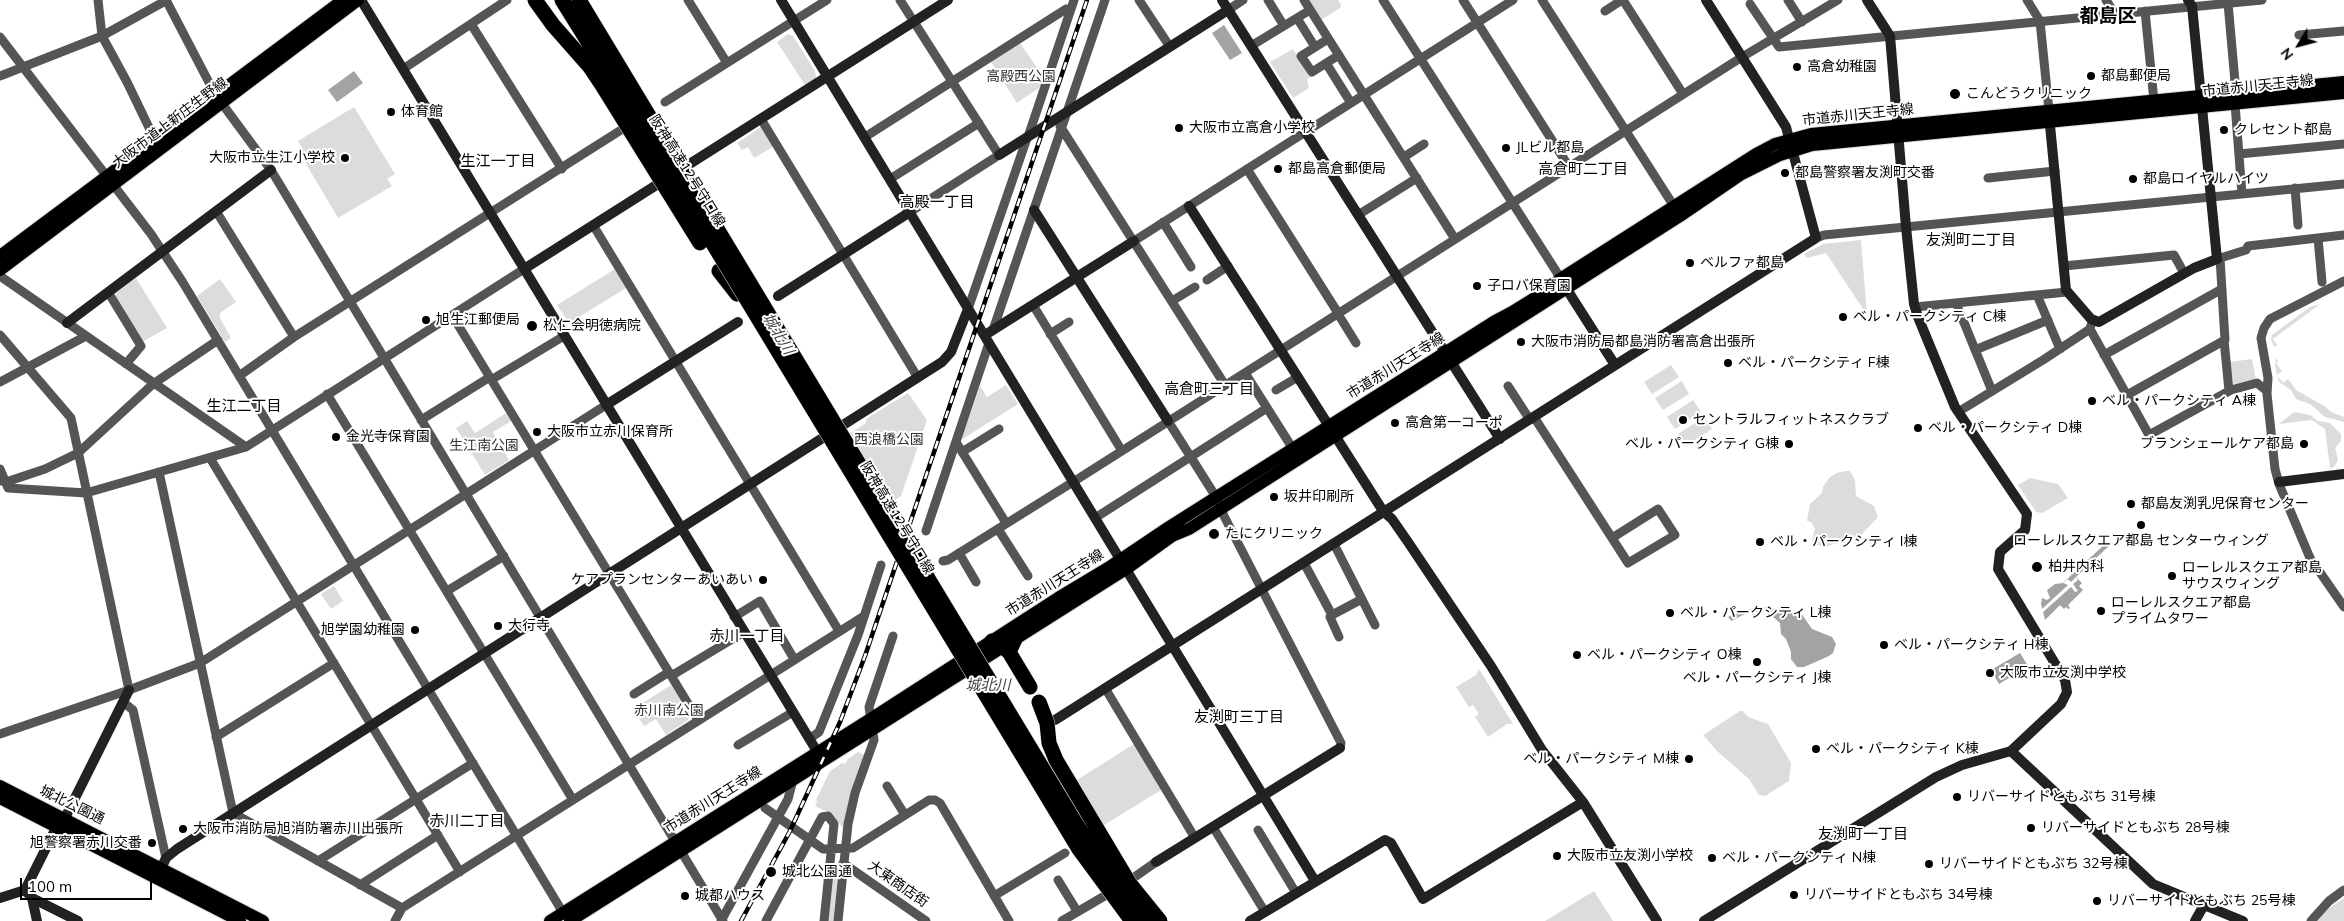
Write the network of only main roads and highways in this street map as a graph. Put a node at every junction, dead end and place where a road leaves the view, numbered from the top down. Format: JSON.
{"nodes":[{"id":1,"x":343,"y":0,"type":"edge"},
{"id":2,"x":359,"y":0,"type":"edge"},
{"id":3,"x":535,"y":0,"type":"edge"},
{"id":4,"x":562,"y":0,"type":"edge"},
{"id":5,"x":579,"y":0,"type":"edge"},
{"id":6,"x":2344,"y":82,"type":"edge"},
{"id":7,"x":2344,"y":93,"type":"edge"},
{"id":8,"x":2235,"y":98,"type":"junction"},
{"id":9,"x":218,"y":99,"type":"junction"},
{"id":10,"x":2202,"y":102,"type":"junction"},
{"id":11,"x":2049,"y":116,"type":"junction"},
{"id":12,"x":110,"y":181,"type":"junction"},
{"id":13,"x":0,"y":256,"type":"edge"},
{"id":14,"x":0,"y":270,"type":"edge"},
{"id":15,"x":764,"y":329,"type":"junction"},
{"id":16,"x":1332,"y":431,"type":"junction"},
{"id":17,"x":1218,"y":503,"type":"junction"},
{"id":18,"x":1123,"y":564,"type":"junction"},
{"id":19,"x":1004,"y":646,"type":"junction"},
{"id":20,"x":1030,"y":687,"type":"dead end"},
{"id":21,"x":1038,"y":702,"type":"dead end"},
{"id":22,"x":820,"y":757,"type":"junction"},
{"id":23,"x":0,"y":786,"type":"edge"},
{"id":24,"x":0,"y":798,"type":"edge"},
{"id":25,"x":62,"y":823,"type":"junction"},
{"id":26,"x":679,"y":845,"type":"junction"},
{"id":27,"x":161,"y":868,"type":"junction"},
{"id":28,"x":567,"y":918,"type":"edge"},
{"id":29,"x":258,"y":920,"type":"edge"},
{"id":30,"x":240,"y":921,"type":"edge"},
{"id":31,"x":550,"y":921,"type":"edge"},
{"id":32,"x":1132,"y":921,"type":"edge"},
{"id":33,"x":1146,"y":921,"type":"edge"},
{"id":34,"x":1160,"y":921,"type":"edge"}],
"edges":[{"from":1,"to":9,"type":"main road","name":"大阪市道上新庄生野線"},
{"from":2,"to":9,"type":"main road","name":"大阪市道上新庄生野線"},
{"from":3,"to":15,"type":"highway","bridge":true},
{"from":4,"to":15,"type":"highway","name":"阪神高速12号守口線","bridge":true},
{"from":5,"to":33,"type":"highway","name":"阪神高速12号守口線","bridge":true},
{"from":6,"to":8,"type":"main road","name":"市道赤川天王寺線"},
{"from":7,"to":8,"type":"main road","name":"市道赤川天王寺線"},
{"from":8,"to":10,"type":"main road","name":"市道赤川天王寺線"},
{"from":9,"to":12,"type":"main road","name":"大阪市道上新庄生野線"},
{"from":9,"to":12,"type":"main road","name":"大阪市道上新庄生野線"},
{"from":10,"to":11,"type":"main road","name":"市道赤川天王寺線"},
{"from":10,"to":11,"type":"main road","name":"市道赤川天王寺線"},
{"from":11,"to":16,"type":"main road","name":"市道赤川天王寺線"},
{"from":12,"to":13,"type":"main road","name":"大阪市道上新庄生野線"},
{"from":12,"to":14,"type":"main road","name":"大阪市道上新庄生野線"},
{"from":15,"to":32,"type":"highway","name":"阪神高速12号守口線","bridge":true},
{"from":16,"to":17,"type":"main road","name":"市道赤川天王寺線"},
{"from":16,"to":17,"type":"main road","name":"市道赤川天王寺線"},
{"from":17,"to":18,"type":"main road","name":"市道赤川天王寺線"},
{"from":18,"to":19,"type":"main road","name":"市道赤川天王寺線"},
{"from":18,"to":19,"type":"main road","name":"市道赤川天王寺線"},
{"from":19,"to":20,"type":"highway"},
{"from":19,"to":22,"type":"main road","name":"市道赤川天王寺線","bridge":true},
{"from":21,"to":34,"type":"highway","bridge":true},
{"from":22,"to":26,"type":"main road","name":"市道赤川天王寺線"},
{"from":22,"to":26,"type":"main road","name":"市道赤川天王寺線"},
{"from":23,"to":25,"type":"main road","name":"城北公園通"},
{"from":24,"to":25,"type":"main road","name":"城北公園通"},
{"from":25,"to":27,"type":"main road","name":"城北公園通"},
{"from":26,"to":28,"type":"main road","name":"市道赤川天王寺線"},
{"from":27,"to":29,"type":"main road","name":"城北公園通"},
{"from":27,"to":30,"type":"main road","name":"城北公園通"},
{"from":28,"to":31,"type":"main road","name":"市道赤川天王寺線"}]}
